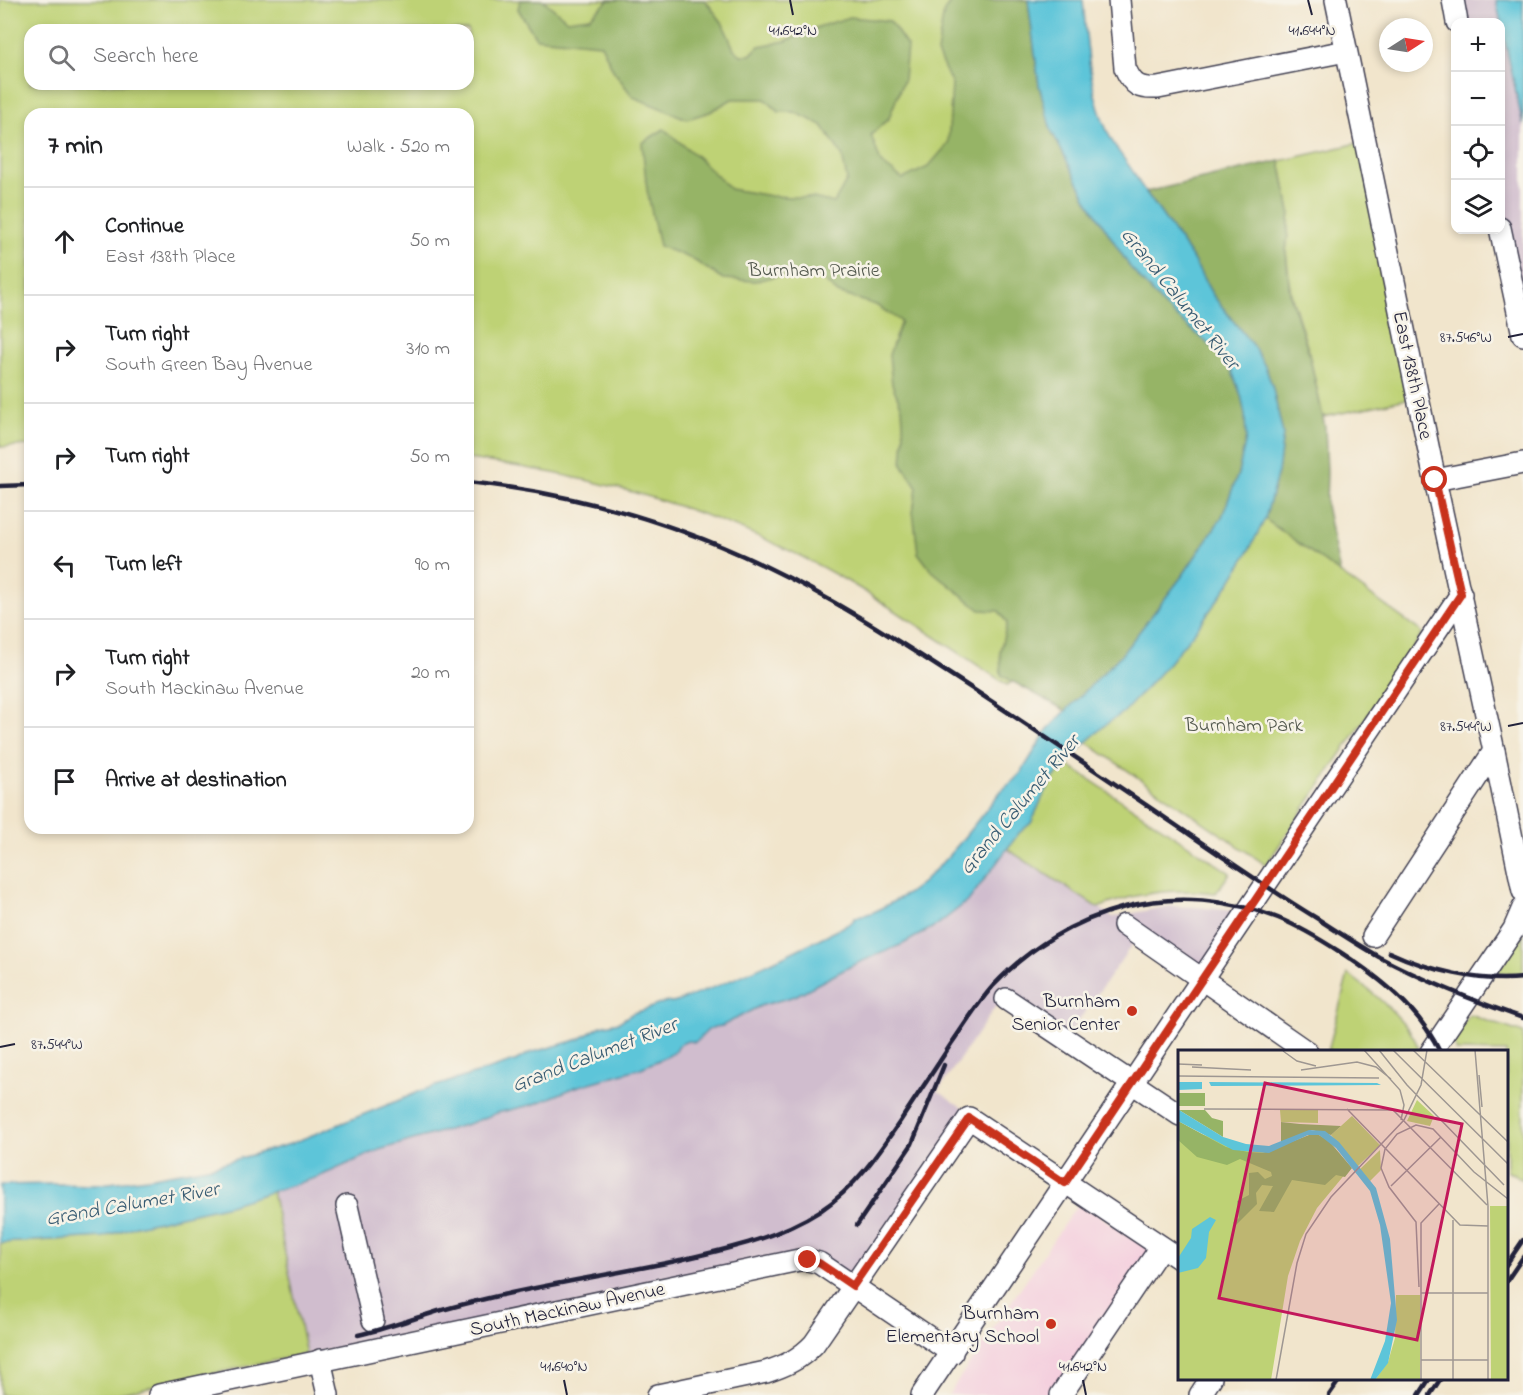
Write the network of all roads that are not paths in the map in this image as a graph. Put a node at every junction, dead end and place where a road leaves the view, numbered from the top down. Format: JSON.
{"nodes":[{"id":1,"x":1119,"y":0,"type":"edge"},
{"id":2,"x":1336,"y":0,"type":"edge"},
{"id":3,"x":1453,"y":0,"type":"edge"},
{"id":4,"x":1456,"y":18,"type":"edge"},
{"id":5,"x":1346,"y":51,"type":"junction"},
{"id":6,"x":1501,"y":234,"type":"edge"},
{"id":7,"x":1523,"y":335,"type":"edge"},
{"id":8,"x":1523,"y":463,"type":"edge"},
{"id":9,"x":1435,"y":480,"type":"junction"},
{"id":10,"x":1461,"y":594,"type":"junction"},
{"id":11,"x":1494,"y":752,"type":"junction"},
{"id":12,"x":1523,"y":891,"type":"edge"},
{"id":13,"x":1523,"y":908,"type":"edge"},
{"id":14,"x":1124,"y":926,"type":"dead end"},
{"id":15,"x":1373,"y":936,"type":"dead end"},
{"id":16,"x":1203,"y":980,"type":"junction"},
{"id":17,"x":1006,"y":999,"type":"dead end"},
{"id":18,"x":1305,"y":1050,"type":"edge"},
{"id":19,"x":1432,"y":1050,"type":"edge"},
{"id":20,"x":1132,"y":1083,"type":"junction"},
{"id":21,"x":1178,"y":1114,"type":"edge"},
{"id":22,"x":1065,"y":1183,"type":"junction"},
{"id":23,"x":347,"y":1206,"type":"dead end"},
{"id":24,"x":1161,"y":1247,"type":"junction"},
{"id":25,"x":1178,"y":1258,"type":"edge"},
{"id":26,"x":853,"y":1286,"type":"junction"},
{"id":27,"x":373,"y":1320,"type":"dead end"},
{"id":28,"x":952,"y":1353,"type":"junction"},
{"id":29,"x":320,"y":1360,"type":"junction"},
{"id":30,"x":1209,"y":1380,"type":"edge"},
{"id":31,"x":159,"y":1395,"type":"edge"},
{"id":32,"x":328,"y":1395,"type":"edge"},
{"id":33,"x":658,"y":1395,"type":"edge"},
{"id":34,"x":922,"y":1395,"type":"edge"},
{"id":35,"x":1061,"y":1395,"type":"edge"},
{"id":36,"x":1200,"y":1395,"type":"edge"}],
"edges":[{"from":1,"to":5,"type":"street"},
{"from":2,"to":5,"type":"street","name":"East 138th Place"},
{"from":3,"to":4,"type":"street"},
{"from":5,"to":9,"type":"street","name":"East 138th Place"},
{"from":6,"to":7,"type":"street"},
{"from":8,"to":9,"type":"street"},
{"from":9,"to":10,"type":"street","name":"East 138th Place"},
{"from":10,"to":11,"type":"street","name":"East 138th Place"},
{"from":10,"to":16,"type":"street"},
{"from":11,"to":12,"type":"street","name":"East 138th Place"},
{"from":11,"to":15,"type":"street"},
{"from":13,"to":19,"type":"street"},
{"from":14,"to":16,"type":"street"},
{"from":16,"to":18,"type":"street"},
{"from":16,"to":20,"type":"street"},
{"from":17,"to":20,"type":"street"},
{"from":20,"to":21,"type":"street"},
{"from":20,"to":22,"type":"street"},
{"from":22,"to":24,"type":"street"},
{"from":22,"to":26,"type":"street"},
{"from":22,"to":28,"type":"street"},
{"from":23,"to":27,"type":"street"},
{"from":24,"to":25,"type":"street"},
{"from":24,"to":35,"type":"street"},
{"from":26,"to":28,"type":"street","name":"South Mackinaw Avenue"},
{"from":26,"to":29,"type":"street","name":"South Mackinaw Avenue"},
{"from":26,"to":33,"type":"street"},
{"from":28,"to":34,"type":"street"},
{"from":29,"to":31,"type":"street","name":"South Mackinaw Avenue"},
{"from":29,"to":32,"type":"street"},
{"from":30,"to":36,"type":"street"}]}
